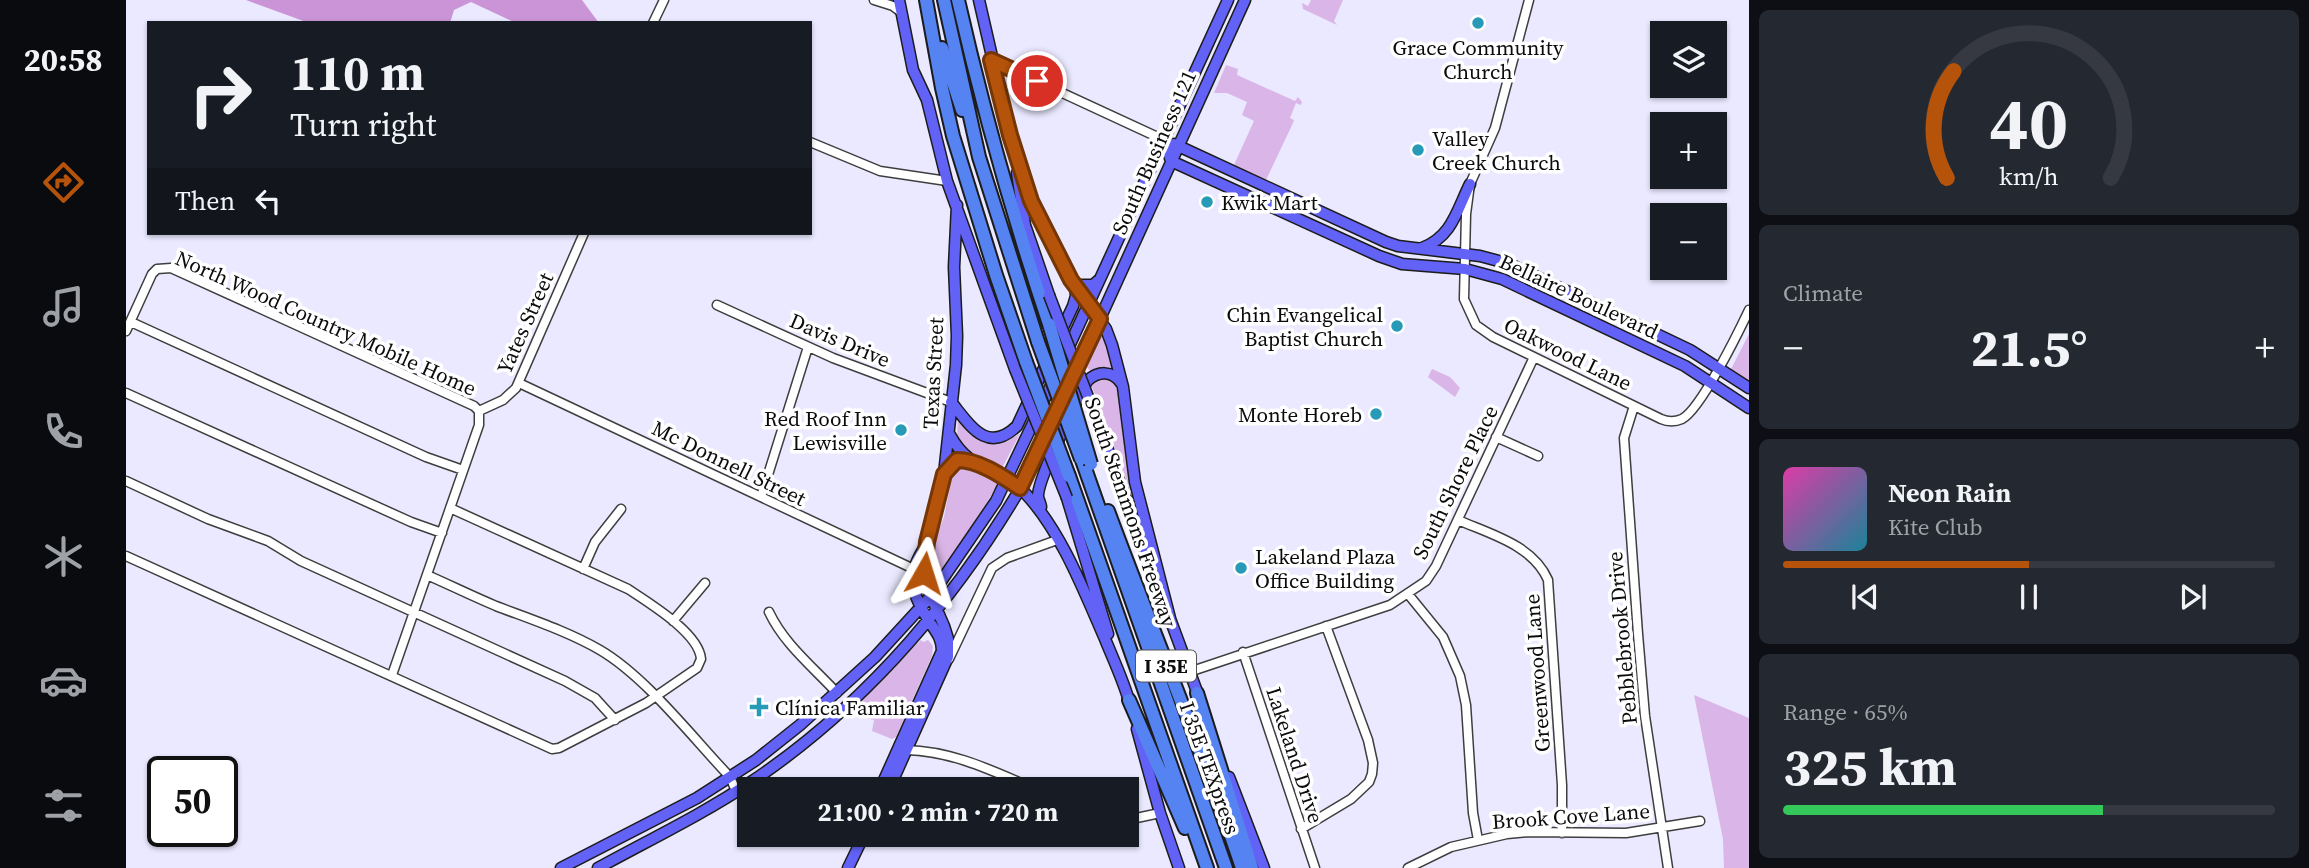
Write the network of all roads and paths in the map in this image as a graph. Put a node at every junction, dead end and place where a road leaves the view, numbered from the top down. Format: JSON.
{"nodes":[{"id":1,"x":664,"y":0,"type":"edge"},
{"id":2,"x":874,"y":0,"type":"edge"},
{"id":3,"x":899,"y":0,"type":"edge"},
{"id":4,"x":928,"y":0,"type":"edge"},
{"id":5,"x":944,"y":0,"type":"edge"},
{"id":6,"x":958,"y":0,"type":"edge"},
{"id":7,"x":979,"y":0,"type":"edge"},
{"id":8,"x":1228,"y":0,"type":"edge"},
{"id":9,"x":1245,"y":0,"type":"edge"},
{"id":10,"x":1529,"y":0,"type":"edge"},
{"id":11,"x":901,"y":12,"type":"junction"},
{"id":12,"x":654,"y":21,"type":"edge"},
{"id":13,"x":991,"y":60,"type":"junction"},
{"id":14,"x":1010,"y":135,"type":"junction"},
{"id":15,"x":1164,"y":140,"type":"junction"},
{"id":16,"x":812,"y":143,"type":"edge"},
{"id":17,"x":1178,"y":146,"type":"junction"},
{"id":18,"x":979,"y":157,"type":"junction"},
{"id":19,"x":1171,"y":161,"type":"junction"},
{"id":20,"x":947,"y":181,"type":"junction"},
{"id":21,"x":1470,"y":184,"type":"junction"},
{"id":22,"x":957,"y":205,"type":"junction"},
{"id":23,"x":1129,"y":216,"type":"junction"},
{"id":24,"x":1340,"y":220,"type":"junction"},
{"id":25,"x":583,"y":235,"type":"edge"},
{"id":26,"x":1332,"y":235,"type":"junction"},
{"id":27,"x":1420,"y":249,"type":"junction"},
{"id":28,"x":1130,"y":252,"type":"junction"},
{"id":29,"x":1466,"y":253,"type":"junction"},
{"id":30,"x":1465,"y":268,"type":"junction"},
{"id":31,"x":1101,"y":278,"type":"junction"},
{"id":32,"x":1075,"y":285,"type":"junction"},
{"id":33,"x":1089,"y":304,"type":"junction"},
{"id":34,"x":717,"y":305,"type":"dead end"},
{"id":35,"x":1749,"y":310,"type":"edge"},
{"id":36,"x":1100,"y":319,"type":"junction"},
{"id":37,"x":131,"y":322,"type":"junction"},
{"id":38,"x":126,"y":331,"type":"edge"},
{"id":39,"x":808,"y":347,"type":"junction"},
{"id":40,"x":1534,"y":357,"type":"junction"},
{"id":41,"x":1021,"y":366,"type":"junction"},
{"id":42,"x":1719,"y":368,"type":"junction"},
{"id":43,"x":1710,"y":382,"type":"junction"},
{"id":44,"x":519,"y":383,"type":"junction"},
{"id":45,"x":1123,"y":387,"type":"junction"},
{"id":46,"x":1749,"y":388,"type":"edge"},
{"id":47,"x":126,"y":393,"type":"edge"},
{"id":48,"x":951,"y":402,"type":"junction"},
{"id":49,"x":1634,"y":406,"type":"junction"},
{"id":50,"x":1749,"y":408,"type":"edge"},
{"id":51,"x":479,"y":411,"type":"junction"},
{"id":52,"x":950,"y":434,"type":"junction"},
{"id":53,"x":1496,"y":437,"type":"junction"},
{"id":54,"x":1538,"y":456,"type":"dead end"},
{"id":55,"x":969,"y":460,"type":"junction"},
{"id":56,"x":1086,"y":462,"type":"junction"},
{"id":57,"x":463,"y":470,"type":"junction"},
{"id":58,"x":944,"y":474,"type":"junction"},
{"id":59,"x":1006,"y":479,"type":"junction"},
{"id":60,"x":126,"y":481,"type":"edge"},
{"id":61,"x":1020,"y":488,"type":"junction"},
{"id":62,"x":761,"y":497,"type":"junction"},
{"id":63,"x":450,"y":508,"type":"junction"},
{"id":64,"x":621,"y":509,"type":"dead end"},
{"id":65,"x":1045,"y":518,"type":"junction"},
{"id":66,"x":1458,"y":520,"type":"junction"},
{"id":67,"x":442,"y":533,"type":"junction"},
{"id":68,"x":1057,"y":540,"type":"junction"},
{"id":69,"x":927,"y":542,"type":"junction"},
{"id":70,"x":126,"y":556,"type":"edge"},
{"id":71,"x":913,"y":568,"type":"junction"},
{"id":72,"x":583,"y":569,"type":"junction"},
{"id":73,"x":924,"y":573,"type":"junction"},
{"id":74,"x":427,"y":575,"type":"junction"},
{"id":75,"x":705,"y":583,"type":"dead end"},
{"id":76,"x":913,"y":587,"type":"junction"},
{"id":77,"x":1408,"y":594,"type":"junction"},
{"id":78,"x":931,"y":596,"type":"junction"},
{"id":79,"x":921,"y":607,"type":"junction"},
{"id":80,"x":938,"y":610,"type":"junction"},
{"id":81,"x":414,"y":611,"type":"junction"},
{"id":82,"x":769,"y":612,"type":"dead end"},
{"id":83,"x":673,"y":621,"type":"junction"},
{"id":84,"x":929,"y":621,"type":"junction"},
{"id":85,"x":1171,"y":622,"type":"junction"},
{"id":86,"x":907,"y":623,"type":"junction"},
{"id":87,"x":1326,"y":626,"type":"junction"},
{"id":88,"x":1156,"y":642,"type":"junction"},
{"id":89,"x":1243,"y":652,"type":"junction"},
{"id":90,"x":941,"y":666,"type":"junction"},
{"id":91,"x":1118,"y":672,"type":"junction"},
{"id":92,"x":1189,"y":672,"type":"junction"},
{"id":93,"x":392,"y":675,"type":"junction"},
{"id":94,"x":837,"y":693,"type":"junction"},
{"id":95,"x":1197,"y":693,"type":"junction"},
{"id":96,"x":654,"y":697,"type":"junction"},
{"id":97,"x":1129,"y":700,"type":"junction"},
{"id":98,"x":615,"y":720,"type":"junction"},
{"id":99,"x":903,"y":749,"type":"junction"},
{"id":100,"x":730,"y":777,"type":"junction"},
{"id":101,"x":887,"y":777,"type":"edge"},
{"id":102,"x":894,"y":777,"type":"edge"},
{"id":103,"x":1008,"y":777,"type":"edge"},
{"id":104,"x":736,"y":791,"type":"junction"},
{"id":105,"x":1203,"y":803,"type":"junction"},
{"id":106,"x":1160,"y":813,"type":"junction"},
{"id":107,"x":1139,"y":817,"type":"edge"},
{"id":108,"x":1700,"y":821,"type":"dead end"},
{"id":109,"x":1662,"y":827,"type":"junction"},
{"id":110,"x":1301,"y":829,"type":"junction"},
{"id":111,"x":1562,"y":833,"type":"junction"},
{"id":112,"x":619,"y":838,"type":"junction"},
{"id":113,"x":1478,"y":840,"type":"junction"},
{"id":114,"x":858,"y":847,"type":"edge"},
{"id":115,"x":627,"y":852,"type":"junction"},
{"id":116,"x":561,"y":868,"type":"edge"},
{"id":117,"x":598,"y":868,"type":"edge"},
{"id":118,"x":848,"y":868,"type":"edge"},
{"id":119,"x":1179,"y":868,"type":"edge"},
{"id":120,"x":1204,"y":868,"type":"edge"},
{"id":121,"x":1226,"y":868,"type":"edge"},
{"id":122,"x":1242,"y":868,"type":"edge"},
{"id":123,"x":1252,"y":868,"type":"edge"},
{"id":124,"x":1264,"y":868,"type":"edge"},
{"id":125,"x":1315,"y":868,"type":"edge"},
{"id":126,"x":1408,"y":868,"type":"edge"},
{"id":127,"x":1668,"y":868,"type":"edge"}],
"edges":[{"from":1,"to":12,"type":"street"},
{"from":2,"to":11,"type":"street"},
{"from":3,"to":11,"type":"main road"},
{"from":4,"to":18,"type":"highway"},
{"from":4,"to":41,"type":"highway","number":"I 35E"},
{"from":5,"to":18,"type":"highway","name":"I 35E TEXpress"},
{"from":6,"to":56,"type":"highway","name":"South Stemmons Freeway","number":"I 35E","bridge":true},
{"from":7,"to":13,"type":"main road","name":"South Stemmons Freeway"},
{"from":8,"to":15,"type":"main road","name":"South Business 121"},
{"from":9,"to":17,"type":"main road","name":"South Business 121"},
{"from":10,"to":21,"type":"street","name":"Oakwood Lane"},
{"from":11,"to":20,"type":"main road"},
{"from":13,"to":14,"type":"main road","name":"South Stemmons Freeway"},
{"from":13,"to":15,"type":"street","name":"Bellaire Boulevard"},
{"from":14,"to":32,"type":"main road","name":"South Stemmons Freeway"},
{"from":14,"to":85,"type":"main road","name":"South Stemmons Freeway","bridge":true},
{"from":15,"to":17,"type":"main road","name":"Bellaire Boulevard"},
{"from":15,"to":19,"type":"main road"},
{"from":15,"to":23,"type":"main road","name":"South Business 121"},
{"from":16,"to":20,"type":"street"},
{"from":17,"to":19,"type":"main road","name":"South Business 121"},
{"from":17,"to":24,"type":"main road","name":"Bellaire Boulevard"},
{"from":18,"to":56,"type":"highway","name":"I 35E TEXpress","bridge":true},
{"from":19,"to":26,"type":"main road","name":"Bellaire Boulevard"},
{"from":19,"to":28,"type":"main road","name":"South Business 121"},
{"from":20,"to":22,"type":"main road"},
{"from":21,"to":27,"type":"main road"},
{"from":21,"to":29,"type":"street","name":"Oakwood Lane"},
{"from":22,"to":41,"type":"main road"},
{"from":22,"to":48,"type":"main road","name":"Texas Street"},
{"from":23,"to":28,"type":"main road"},
{"from":23,"to":31,"type":"main road","name":"South Business 121"},
{"from":24,"to":26,"type":"main road"},
{"from":24,"to":27,"type":"main road","name":"Bellaire Boulevard"},
{"from":25,"to":44,"type":"street","name":"Yates Street"},
{"from":26,"to":30,"type":"main road","name":"Bellaire Boulevard"},
{"from":27,"to":29,"type":"main road","name":"Bellaire Boulevard"},
{"from":28,"to":36,"type":"main road","name":"South Business 121"},
{"from":29,"to":30,"type":"street","name":"Oakwood Lane"},
{"from":29,"to":42,"type":"main road","name":"Bellaire Boulevard"},
{"from":30,"to":40,"type":"street","name":"Oakwood Lane"},
{"from":30,"to":43,"type":"main road","name":"Bellaire Boulevard"},
{"from":31,"to":32,"type":"main road"},
{"from":31,"to":33,"type":"main road","name":"South Business 121"},
{"from":32,"to":33,"type":"main road","name":"South Stemmons Freeway"},
{"from":32,"to":48,"type":"main road"},
{"from":33,"to":36,"type":"main road","name":"South Stemmons Freeway"},
{"from":33,"to":59,"type":"main road","name":"South Business 121"},
{"from":34,"to":39,"type":"street","name":"Davis Drive"},
{"from":35,"to":42,"type":"street","name":"Oakwood Lane"},
{"from":36,"to":45,"type":"main road","name":"South Stemmons Freeway"},
{"from":36,"to":61,"type":"main road","name":"South Business 121"},
{"from":37,"to":38,"type":"street","name":"North Wood Country Mobile Home"},
{"from":37,"to":51,"type":"street","name":"North Wood Country Mobile Home"},
{"from":37,"to":57,"type":"street"},
{"from":39,"to":48,"type":"street","name":"Davis Drive"},
{"from":39,"to":62,"type":"street"},
{"from":40,"to":49,"type":"street","name":"Oakwood Lane"},
{"from":40,"to":53,"type":"street","name":"South Shore Place"},
{"from":41,"to":91,"type":"main road","bridge":true},
{"from":41,"to":120,"type":"highway","number":"I 35E","bridge":true},
{"from":42,"to":43,"type":"street","name":"Oakwood Lane"},
{"from":42,"to":46,"type":"main road","name":"Bellaire Boulevard"},
{"from":43,"to":49,"type":"street","name":"Oakwood Lane"},
{"from":43,"to":50,"type":"main road","name":"Bellaire Boulevard"},
{"from":44,"to":51,"type":"street","name":"Yates Street"},
{"from":44,"to":62,"type":"street","name":"Mc Donnell Street"},
{"from":45,"to":65,"type":"main road"},
{"from":45,"to":85,"type":"main road","name":"South Stemmons Freeway"},
{"from":47,"to":67,"type":"street"},
{"from":48,"to":52,"type":"main road","name":"Texas Street"},
{"from":49,"to":109,"type":"street","name":"Pebblebrook Drive"},
{"from":51,"to":57,"type":"street","name":"North Wood Country Mobile Home"},
{"from":52,"to":55,"type":"main road"},
{"from":52,"to":58,"type":"main road","name":"Texas Street"},
{"from":53,"to":54,"type":"street"},
{"from":53,"to":66,"type":"street","name":"South Shore Place"},
{"from":55,"to":58,"type":"main road"},
{"from":55,"to":59,"type":"main road"},
{"from":56,"to":88,"type":"highway","name":"South Stemmons Freeway","number":"I 35E"},
{"from":56,"to":105,"type":"highway","name":"I 35E TEXpress"},
{"from":57,"to":63,"type":"street","name":"North Wood Country Mobile Home"},
{"from":58,"to":69,"type":"main road","name":"Texas Street"},
{"from":59,"to":61,"type":"main road"},
{"from":59,"to":78,"type":"main road","name":"South Business 121"},
{"from":60,"to":81,"type":"street"},
{"from":61,"to":65,"type":"main road"},
{"from":61,"to":80,"type":"main road","name":"South Business 121"},
{"from":62,"to":71,"type":"street","name":"Mc Donnell Street"},
{"from":63,"to":67,"type":"street","name":"North Wood Country Mobile Home"},
{"from":63,"to":72,"type":"street"},
{"from":64,"to":72,"type":"street"},
{"from":65,"to":68,"type":"main road"},
{"from":66,"to":77,"type":"street","name":"South Shore Place"},
{"from":66,"to":111,"type":"street","name":"Greenwood Lane"},
{"from":67,"to":74,"type":"street","name":"North Wood Country Mobile Home"},
{"from":68,"to":90,"type":"street"},
{"from":68,"to":91,"type":"main road"},
{"from":69,"to":71,"type":"main road","name":"Texas Street"},
{"from":69,"to":73,"type":"main road","name":"Texas Street"},
{"from":70,"to":93,"type":"street"},
{"from":71,"to":73,"type":"street","name":"Mc Donnell Street"},
{"from":71,"to":76,"type":"main road","name":"Texas Street"},
{"from":72,"to":83,"type":"street"},
{"from":73,"to":78,"type":"main road","name":"Texas Street"},
{"from":74,"to":81,"type":"street","name":"North Wood Country Mobile Home"},
{"from":74,"to":96,"type":"street"},
{"from":75,"to":83,"type":"street"},
{"from":76,"to":79,"type":"main road","name":"Texas Street"},
{"from":76,"to":86,"type":"main road"},
{"from":77,"to":87,"type":"street","name":"South Shore Place"},
{"from":77,"to":113,"type":"street"},
{"from":78,"to":79,"type":"main road","name":"South Business 121"},
{"from":78,"to":80,"type":"main road","name":"Texas Street"},
{"from":79,"to":84,"type":"main road","name":"Texas Street"},
{"from":79,"to":86,"type":"main road","name":"South Business 121"},
{"from":80,"to":84,"type":"main road","name":"South Business 121"},
{"from":80,"to":90,"type":"main road","name":"Texas Street"},
{"from":81,"to":93,"type":"street","name":"North Wood Country Mobile Home"},
{"from":81,"to":98,"type":"street"},
{"from":82,"to":94,"type":"street"},
{"from":83,"to":96,"type":"street"},
{"from":84,"to":90,"type":"main road","name":"Texas Street"},
{"from":84,"to":104,"type":"main road","name":"South Business 121"},
{"from":85,"to":92,"type":"main road","name":"South Stemmons Freeway"},
{"from":86,"to":94,"type":"main road","name":"South Business 121"},
{"from":87,"to":89,"type":"street","name":"South Shore Place"},
{"from":87,"to":110,"type":"street"},
{"from":88,"to":105,"type":"highway"},
{"from":88,"to":122,"type":"highway","name":"South Stemmons Freeway","number":"I 35E"},
{"from":89,"to":92,"type":"street","name":"South Shore Place"},
{"from":89,"to":110,"type":"street","name":"Lakeland Drive"},
{"from":90,"to":99,"type":"main road"},
{"from":91,"to":97,"type":"main road"},
{"from":92,"to":95,"type":"main road","name":"South Stemmons Freeway"},
{"from":93,"to":98,"type":"street"},
{"from":94,"to":100,"type":"main road","name":"South Business 121"},
{"from":95,"to":123,"type":"highway"},
{"from":95,"to":124,"type":"main road","name":"South Stemmons Freeway"},
{"from":96,"to":98,"type":"street"},
{"from":96,"to":100,"type":"street"},
{"from":97,"to":106,"type":"main road"},
{"from":97,"to":120,"type":"highway"},
{"from":99,"to":101,"type":"main road"},
{"from":99,"to":102,"type":"main road"},
{"from":99,"to":103,"type":"street"},
{"from":100,"to":104,"type":"street"},
{"from":100,"to":112,"type":"main road","name":"South Business 121"},
{"from":104,"to":115,"type":"main road","name":"South Business 121"},
{"from":105,"to":121,"type":"highway","name":"I 35E TEXpress"},
{"from":106,"to":107,"type":"street"},
{"from":106,"to":119,"type":"main road"},
{"from":108,"to":109,"type":"street","name":"Brook Cove Lane"},
{"from":109,"to":111,"type":"street","name":"Brook Cove Lane"},
{"from":109,"to":127,"type":"street","name":"Pebblebrook Drive"},
{"from":110,"to":125,"type":"street","name":"Lakeland Drive"},
{"from":111,"to":113,"type":"street","name":"Brook Cove Lane"},
{"from":112,"to":115,"type":"main road"},
{"from":112,"to":116,"type":"main road","name":"South Business 121"},
{"from":113,"to":126,"type":"street","name":"Brook Cove Lane"},
{"from":114,"to":118,"type":"main road"},
{"from":115,"to":117,"type":"main road","name":"South Business 121"}]}
